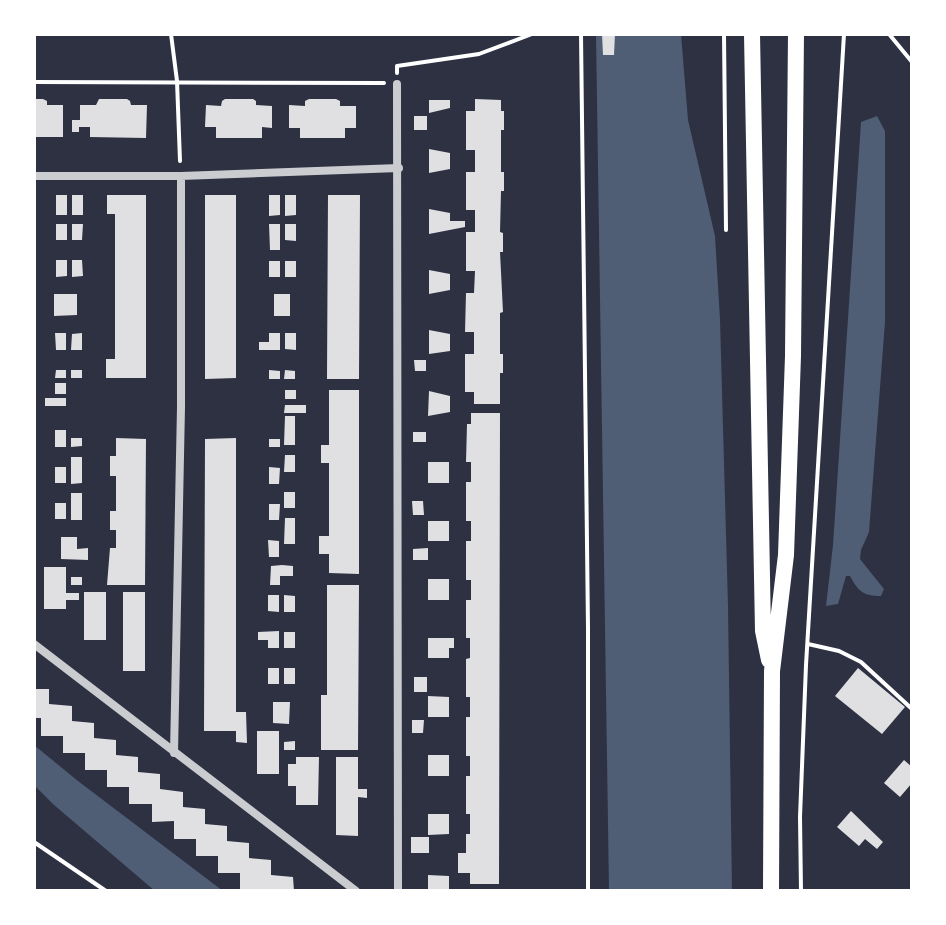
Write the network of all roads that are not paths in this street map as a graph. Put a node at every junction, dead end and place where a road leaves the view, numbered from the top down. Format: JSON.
{"nodes":[{"id":1,"x":752,"y":34,"type":"edge"},
{"id":2,"x":796,"y":34,"type":"edge"},
{"id":3,"x":397,"y":84,"type":"road end"},
{"id":4,"x":399,"y":168,"type":"junction"},
{"id":5,"x":34,"y":176,"type":"edge"},
{"id":6,"x":181,"y":176,"type":"junction"},
{"id":7,"x":34,"y":644,"type":"edge"},
{"id":8,"x":772,"y":671,"type":"junction"},
{"id":9,"x":174,"y":753,"type":"junction"},
{"id":10,"x":356,"y":891,"type":"edge"},
{"id":11,"x":398,"y":891,"type":"edge"},
{"id":12,"x":771,"y":891,"type":"edge"}],
"edges":[{"from":1,"to":8,"type":"main road"},
{"from":2,"to":8,"type":"main road"},
{"from":3,"to":4,"type":"street"},
{"from":4,"to":6,"type":"street"},
{"from":4,"to":11,"type":"street"},
{"from":5,"to":6,"type":"street"},
{"from":6,"to":9,"type":"street"},
{"from":7,"to":9,"type":"street"},
{"from":8,"to":12,"type":"main road"},
{"from":9,"to":10,"type":"street"}]}
